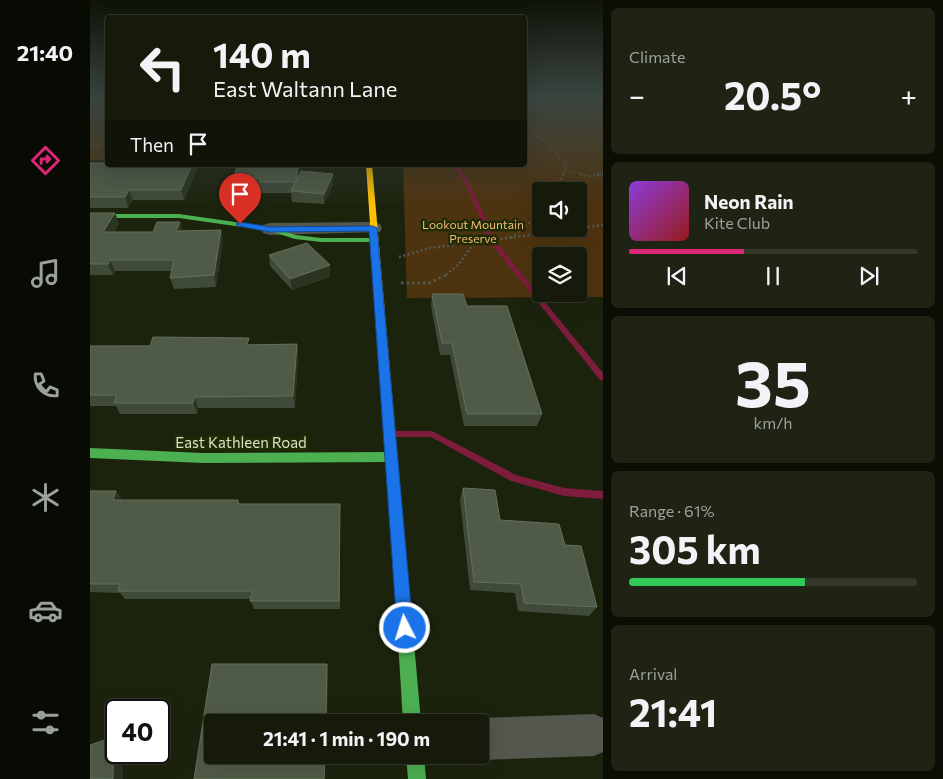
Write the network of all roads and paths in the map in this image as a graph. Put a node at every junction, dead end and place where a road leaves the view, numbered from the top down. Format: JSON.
{"nodes":[{"id":1,"x":533,"y":133,"type":"edge"},
{"id":2,"x":105,"y":145,"type":"edge"},
{"id":3,"x":90,"y":146,"type":"edge"},
{"id":4,"x":369,"y":167,"type":"edge"},
{"id":5,"x":566,"y":170,"type":"junction"},
{"id":6,"x":603,"y":174,"type":"edge"},
{"id":7,"x":559,"y":182,"type":"edge"},
{"id":8,"x":90,"y":216,"type":"edge"},
{"id":9,"x":532,"y":221,"type":"edge"},
{"id":10,"x":603,"y":225,"type":"edge"},
{"id":11,"x":587,"y":227,"type":"edge"},
{"id":12,"x":270,"y":230,"type":"joint"},
{"id":13,"x":374,"y":234,"type":"junction"},
{"id":14,"x":532,"y":235,"type":"edge"},
{"id":15,"x":510,"y":238,"type":"junction"},
{"id":16,"x":474,"y":243,"type":"junction"},
{"id":17,"x":376,"y":257,"type":"junction"},
{"id":18,"x":378,"y":281,"type":"junction"},
{"id":19,"x":90,"y":453,"type":"edge"},
{"id":20,"x":391,"y":458,"type":"junction"},
{"id":21,"x":411,"y":714,"type":"edge"},
{"id":22,"x":594,"y":735,"type":"dead end"},
{"id":23,"x":489,"y":738,"type":"edge"},
{"id":24,"x":415,"y":764,"type":"edge"},
{"id":25,"x":416,"y":779,"type":"edge"}],
"edges":[{"from":1,"to":5,"type":"path"},
{"from":2,"to":3,"type":"path"},
{"from":4,"to":13,"type":"street"},
{"from":5,"to":6,"type":"path"},
{"from":5,"to":7,"type":"path"},
{"from":8,"to":12,"type":"street"},
{"from":9,"to":15,"type":"path"},
{"from":10,"to":11,"type":"path"},
{"from":12,"to":13,"type":"street"},
{"from":13,"to":17,"type":"street"},
{"from":14,"to":15,"type":"path"},
{"from":15,"to":16,"type":"path"},
{"from":16,"to":17,"type":"path"},
{"from":16,"to":18,"type":"path"},
{"from":17,"to":18,"type":"street"},
{"from":18,"to":20,"type":"street"},
{"from":19,"to":20,"type":"street","name":"East Kathleen Road"},
{"from":20,"to":21,"type":"street"},
{"from":22,"to":23,"type":"street"},
{"from":24,"to":25,"type":"street"}]}
